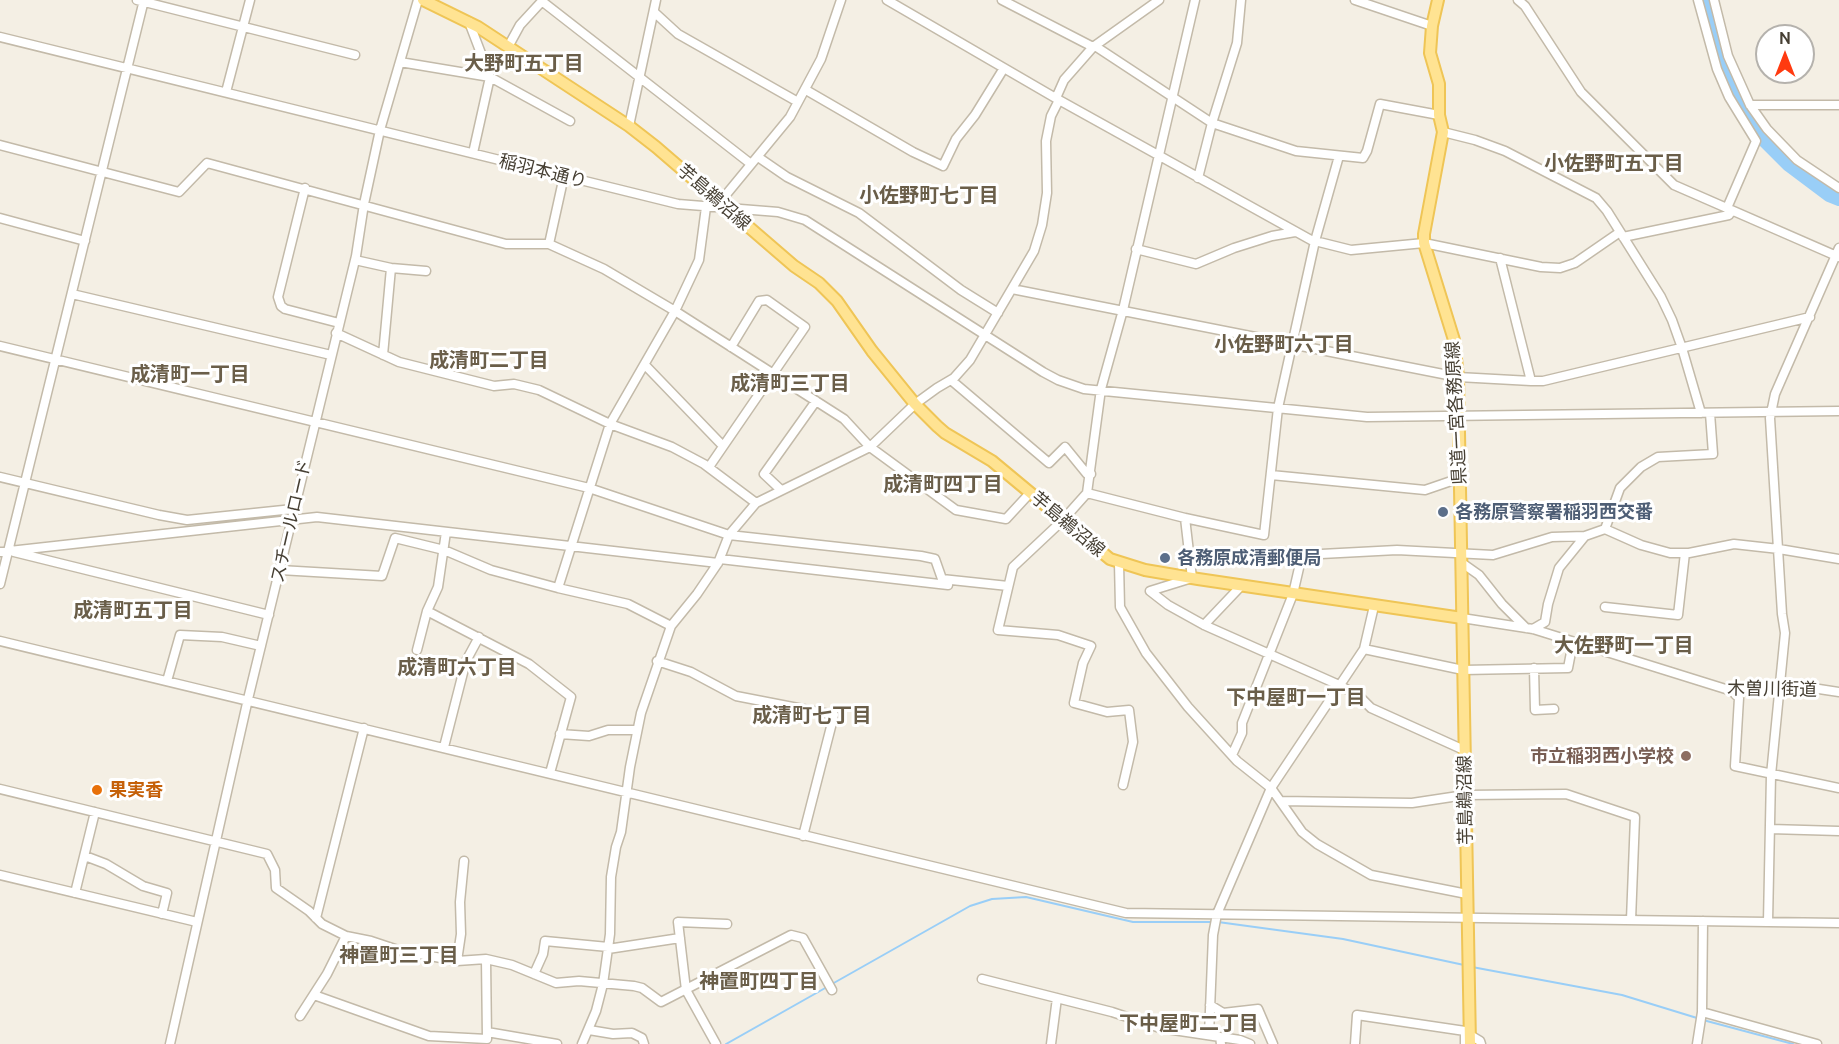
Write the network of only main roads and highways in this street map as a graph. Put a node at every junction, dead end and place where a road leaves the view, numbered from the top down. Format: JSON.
{"nodes":[{"id":1,"x":423,"y":0,"type":"edge"},
{"id":2,"x":1438,"y":0,"type":"edge"},
{"id":3,"x":1462,"y":618,"type":"junction"},
{"id":4,"x":1468,"y":1037,"type":"edge"}],
"edges":[{"from":1,"to":3,"type":"main road","name":"芋島鵜沼線"},
{"from":2,"to":3,"type":"main road","name":"県道一宮各務原線"},
{"from":3,"to":4,"type":"main road","name":"芋島鵜沼線"}]}
